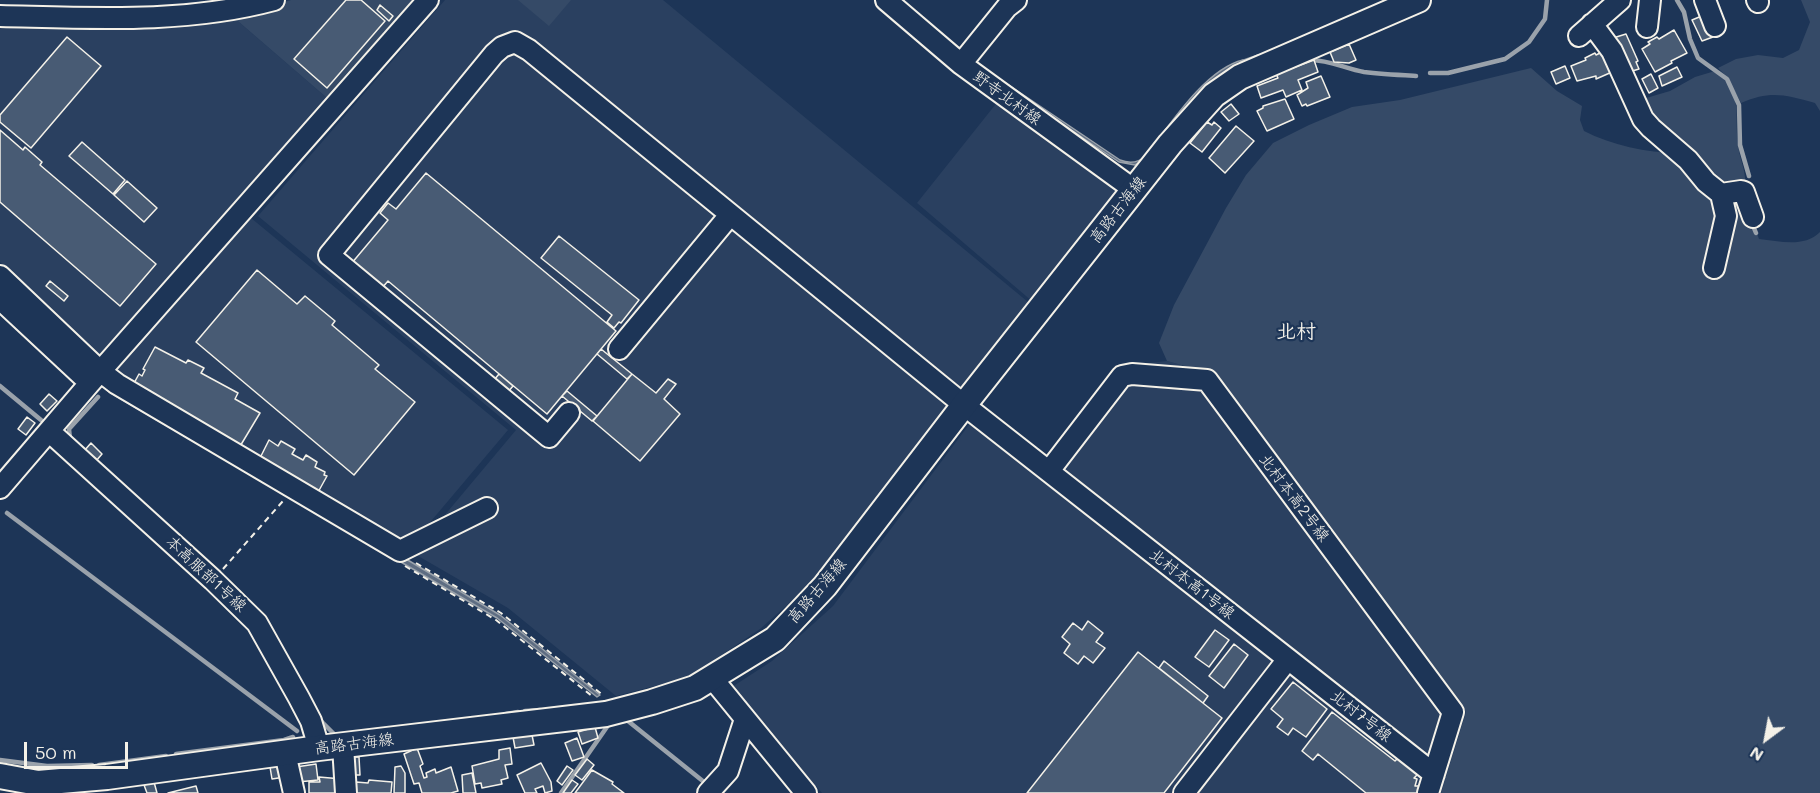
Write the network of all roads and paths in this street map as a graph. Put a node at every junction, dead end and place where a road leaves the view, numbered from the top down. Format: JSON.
{"nodes":[{"id":1,"x":274,"y":0,"type":"edge"},
{"id":2,"x":428,"y":0,"type":"edge"},
{"id":3,"x":885,"y":0,"type":"edge"},
{"id":4,"x":1016,"y":0,"type":"edge"},
{"id":5,"x":1418,"y":0,"type":"edge"},
{"id":6,"x":1620,"y":0,"type":"edge"},
{"id":7,"x":1650,"y":0,"type":"edge"},
{"id":8,"x":1705,"y":0,"type":"edge"},
{"id":9,"x":0,"y":16,"type":"edge"},
{"id":10,"x":1715,"y":26,"type":"dead end"},
{"id":11,"x":1647,"y":27,"type":"dead end"},
{"id":12,"x":961,"y":64,"type":"junction"},
{"id":13,"x":1133,"y":189,"type":"junction"},
{"id":14,"x":1721,"y":194,"type":"junction"},
{"id":15,"x":730,"y":215,"type":"junction"},
{"id":16,"x":1753,"y":217,"type":"dead end"},
{"id":17,"x":1714,"y":268,"type":"dead end"},
{"id":18,"x":0,"y":276,"type":"edge"},
{"id":19,"x":0,"y":298,"type":"edge"},
{"id":20,"x":619,"y":349,"type":"dead end"},
{"id":21,"x":95,"y":377,"type":"junction"},
{"id":22,"x":964,"y":405,"type":"junction"},
{"id":23,"x":569,"y":413,"type":"dead end"},
{"id":24,"x":50,"y":432,"type":"junction"},
{"id":25,"x":1049,"y":471,"type":"junction"},
{"id":26,"x":0,"y":488,"type":"edge"},
{"id":27,"x":287,"y":497,"type":"dead end"},
{"id":28,"x":487,"y":508,"type":"dead end"},
{"id":29,"x":400,"y":551,"type":"junction"},
{"id":30,"x":213,"y":580,"type":"junction"},
{"id":31,"x":1288,"y":659,"type":"junction"},
{"id":32,"x":712,"y":678,"type":"junction"},
{"id":33,"x":618,"y":711,"type":"junction"},
{"id":34,"x":745,"y":719,"type":"junction"},
{"id":35,"x":343,"y":746,"type":"junction"},
{"id":36,"x":319,"y":748,"type":"junction"},
{"id":37,"x":285,"y":753,"type":"junction"},
{"id":38,"x":1434,"y":774,"type":"junction"},
{"id":39,"x":0,"y":776,"type":"edge"},
{"id":40,"x":38,"y":783,"type":"junction"},
{"id":41,"x":0,"y":789,"type":"edge"},
{"id":42,"x":287,"y":791,"type":"edge"},
{"id":43,"x":346,"y":793,"type":"edge"},
{"id":44,"x":708,"y":793,"type":"edge"},
{"id":45,"x":806,"y":793,"type":"edge"},
{"id":46,"x":1184,"y":793,"type":"edge"},
{"id":47,"x":1428,"y":793,"type":"edge"}],
"edges":[{"from":1,"to":9,"type":"street"},
{"from":2,"to":21,"type":"street"},
{"from":3,"to":12,"type":"street","name":"野寺北村線"},
{"from":4,"to":12,"type":"street"},
{"from":5,"to":13,"type":"main road","name":"高路古海線"},
{"from":6,"to":14,"type":"street"},
{"from":7,"to":11,"type":"street"},
{"from":8,"to":10,"type":"street"},
{"from":12,"to":13,"type":"street","name":"野寺北村線"},
{"from":13,"to":22,"type":"main road","name":"高路古海線"},
{"from":14,"to":16,"type":"street"},
{"from":14,"to":17,"type":"street"},
{"from":15,"to":20,"type":"street"},
{"from":15,"to":22,"type":"street","name":"北村本高1号線"},
{"from":15,"to":23,"type":"street","name":"北村本高1号線"},
{"from":18,"to":21,"type":"street"},
{"from":19,"to":21,"type":"street"},
{"from":21,"to":24,"type":"street"},
{"from":21,"to":29,"type":"street"},
{"from":22,"to":25,"type":"street","name":"北村本高1号線"},
{"from":22,"to":32,"type":"main road","name":"高路古海線"},
{"from":24,"to":26,"type":"street"},
{"from":24,"to":30,"type":"street","name":"本高服部1号線"},
{"from":25,"to":31,"type":"street","name":"北村本高1号線"},
{"from":25,"to":38,"type":"street","name":"北村本高2号線"},
{"from":27,"to":30,"type":"path"},
{"from":28,"to":29,"type":"street"},
{"from":29,"to":33,"type":"path"},
{"from":30,"to":36,"type":"street","name":"本高服部1号線"},
{"from":31,"to":38,"type":"street","name":"北村7号線"},
{"from":31,"to":46,"type":"street"},
{"from":32,"to":33,"type":"main road","name":"高路古海線"},
{"from":32,"to":34,"type":"street"},
{"from":33,"to":35,"type":"main road","name":"高路古海線"},
{"from":34,"to":44,"type":"street"},
{"from":34,"to":45,"type":"street"},
{"from":35,"to":36,"type":"main road","name":"高路古海線"},
{"from":35,"to":43,"type":"street"},
{"from":36,"to":37,"type":"main road","name":"高路古海線"},
{"from":37,"to":40,"type":"main road","name":"高路古海線"},
{"from":37,"to":42,"type":"street"},
{"from":38,"to":47,"type":"street","name":"北村本高2号線"},
{"from":39,"to":40,"type":"main road","name":"高路古海線"},
{"from":40,"to":41,"type":"street"}]}
